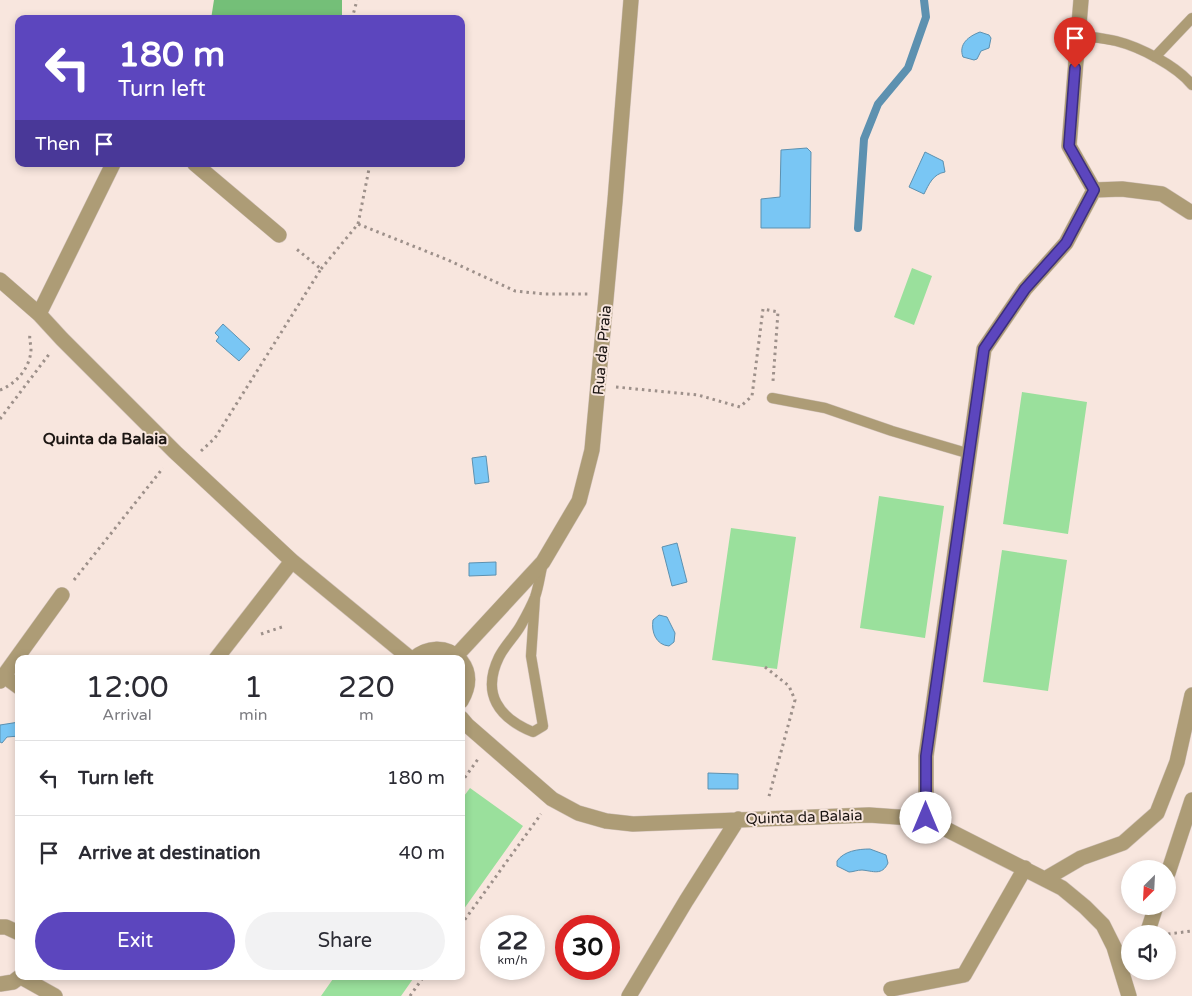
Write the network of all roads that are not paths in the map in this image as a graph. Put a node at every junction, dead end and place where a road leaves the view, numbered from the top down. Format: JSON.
{"nodes":[{"id":1,"x":630,"y":0,"type":"edge"},
{"id":2,"x":1081,"y":0,"type":"edge"},
{"id":3,"x":1192,"y":18,"type":"edge"},
{"id":4,"x":1078,"y":35,"type":"junction"},
{"id":5,"x":1155,"y":57,"type":"junction"},
{"id":6,"x":1192,"y":85,"type":"edge"},
{"id":7,"x":112,"y":167,"type":"edge"},
{"id":8,"x":198,"y":167,"type":"edge"},
{"id":9,"x":1094,"y":190,"type":"junction"},
{"id":10,"x":1190,"y":212,"type":"dead end"},
{"id":11,"x":279,"y":236,"type":"road end"},
{"id":12,"x":0,"y":280,"type":"edge"},
{"id":13,"x":42,"y":317,"type":"junction"},
{"id":14,"x":772,"y":398,"type":"road end"},
{"id":15,"x":970,"y":454,"type":"junction"},
{"id":16,"x":292,"y":561,"type":"junction"},
{"id":17,"x":543,"y":562,"type":"junction"},
{"id":18,"x":62,"y":594,"type":"road end"},
{"id":19,"x":535,"y":598,"type":"junction"},
{"id":20,"x":18,"y":655,"type":"edge"},
{"id":21,"x":219,"y":655,"type":"edge"},
{"id":22,"x":407,"y":655,"type":"edge"},
{"id":23,"x":417,"y":655,"type":"edge"},
{"id":24,"x":454,"y":655,"type":"edge"},
{"id":25,"x":462,"y":655,"type":"edge"},
{"id":26,"x":15,"y":660,"type":"edge"},
{"id":27,"x":465,"y":668,"type":"edge"},
{"id":28,"x":2,"y":678,"type":"edge"},
{"id":29,"x":15,"y":684,"type":"edge"},
{"id":30,"x":465,"y":695,"type":"edge"},
{"id":31,"x":1192,"y":695,"type":"edge"},
{"id":32,"x":465,"y":722,"type":"edge"},
{"id":33,"x":1192,"y":800,"type":"edge"},
{"id":34,"x":926,"y":818,"type":"junction"},
{"id":35,"x":738,"y":819,"type":"junction"},
{"id":36,"x":1172,"y":860,"type":"edge"},
{"id":37,"x":1026,"y":868,"type":"junction"},
{"id":38,"x":1045,"y":879,"type":"junction"},
{"id":39,"x":0,"y":927,"type":"edge"},
{"id":40,"x":15,"y":931,"type":"edge"},
{"id":41,"x":1121,"y":958,"type":"edge"},
{"id":42,"x":16,"y":980,"type":"edge"},
{"id":43,"x":26,"y":980,"type":"edge"},
{"id":44,"x":1123,"y":980,"type":"edge"},
{"id":45,"x":1126,"y":980,"type":"edge"},
{"id":46,"x":0,"y":984,"type":"edge"},
{"id":47,"x":891,"y":989,"type":"dead end"},
{"id":48,"x":55,"y":996,"type":"edge"},
{"id":49,"x":629,"y":996,"type":"edge"},
{"id":50,"x":1121,"y":996,"type":"edge"},
{"id":51,"x":1128,"y":996,"type":"edge"}],
"edges":[{"from":1,"to":17,"type":"street","name":"Rua da Praia"},
{"from":2,"to":4,"type":"street"},
{"from":3,"to":5,"type":"lane"},
{"from":4,"to":5,"type":"lane"},
{"from":4,"to":9,"type":"street"},
{"from":5,"to":6,"type":"lane"},
{"from":7,"to":13,"type":"street"},
{"from":8,"to":11,"type":"street"},
{"from":9,"to":10,"type":"street"},
{"from":9,"to":15,"type":"street"},
{"from":12,"to":13,"type":"street"},
{"from":13,"to":16,"type":"street"},
{"from":14,"to":15,"type":"lane"},
{"from":15,"to":34,"type":"street"},
{"from":16,"to":21,"type":"street"},
{"from":16,"to":22,"type":"street"},
{"from":17,"to":19,"type":"lane"},
{"from":17,"to":25,"type":"street","name":"Rua da Praia"},
{"from":18,"to":20,"type":"street"},
{"from":19,"to":19,"type":"lane"},
{"from":23,"to":24,"type":"street"},
{"from":26,"to":28,"type":"street"},
{"from":27,"to":30,"type":"street"},
{"from":28,"to":29,"type":"street"},
{"from":31,"to":38,"type":"street"},
{"from":32,"to":35,"type":"street","name":"Quinta da Balaia"},
{"from":33,"to":36,"type":"street"},
{"from":34,"to":35,"type":"street","name":"Quinta da Balaia"},
{"from":34,"to":37,"type":"street","name":"Quinta da Balaia"},
{"from":35,"to":49,"type":"street"},
{"from":37,"to":38,"type":"street","name":"Quinta da Balaia"},
{"from":37,"to":47,"type":"street"},
{"from":38,"to":41,"type":"street","name":"Quinta da Balaia"},
{"from":39,"to":40,"type":"street"},
{"from":42,"to":46,"type":"street"},
{"from":43,"to":48,"type":"street"},
{"from":44,"to":50,"type":"street","name":"Quinta da Balaia"},
{"from":45,"to":51,"type":"street","name":"Quinta da Balaia"}]}
